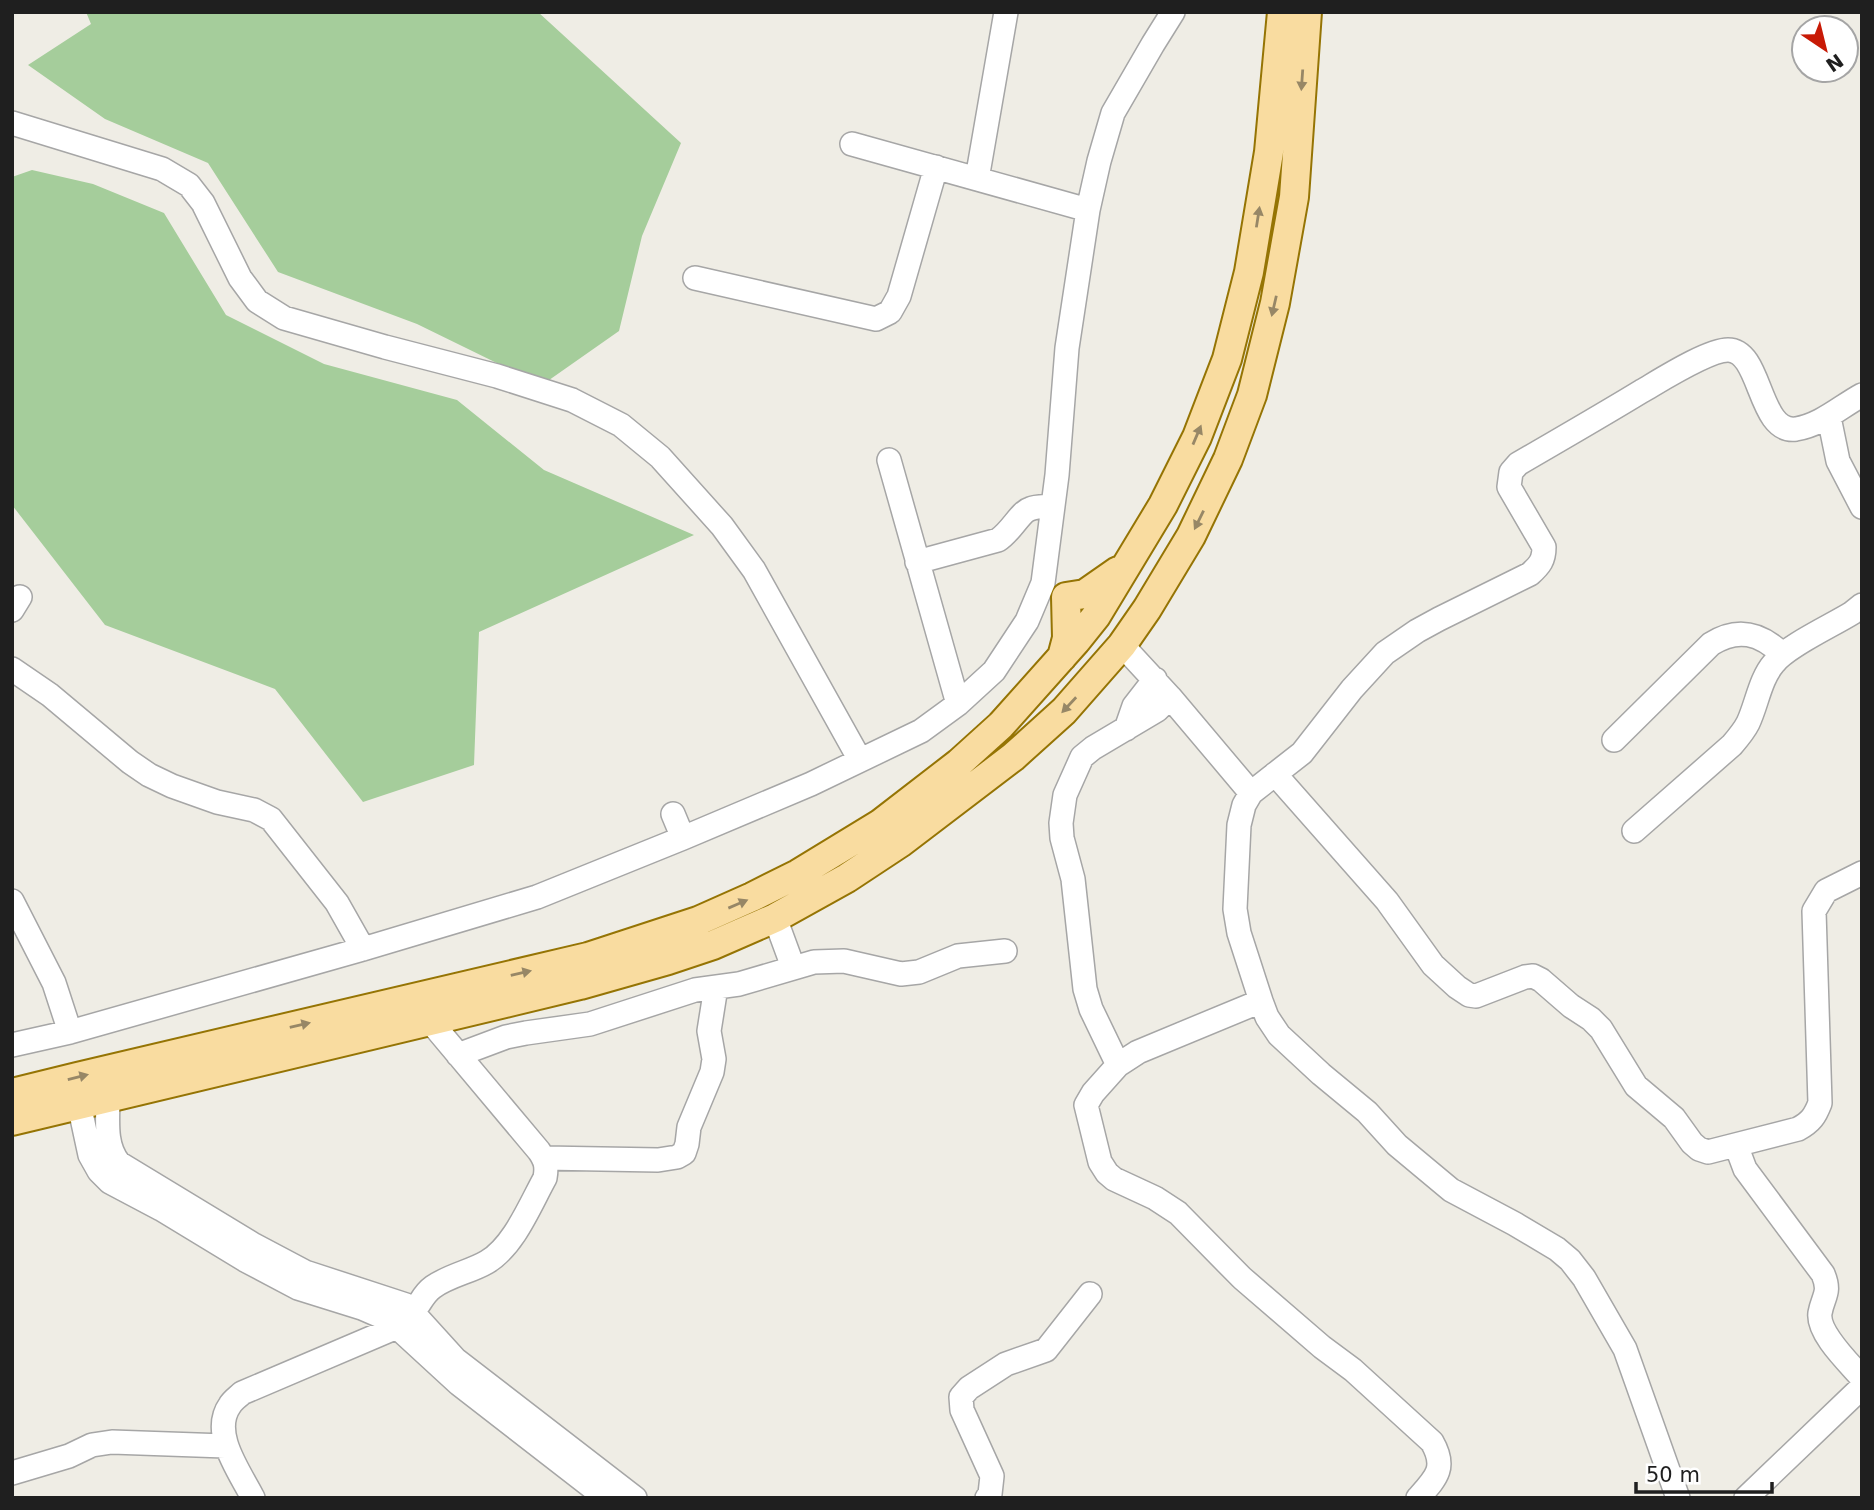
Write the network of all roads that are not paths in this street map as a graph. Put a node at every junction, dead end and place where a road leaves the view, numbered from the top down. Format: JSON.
{"nodes":[{"id":1,"x":1006,"y":12,"type":"edge"},
{"id":2,"x":1174,"y":12,"type":"edge"},
{"id":3,"x":1282,"y":12,"type":"edge"},
{"id":4,"x":1307,"y":12,"type":"edge"},
{"id":5,"x":12,"y":123,"type":"edge"},
{"id":6,"x":852,"y":144,"type":"dead end"},
{"id":7,"x":936,"y":167,"type":"junction"},
{"id":8,"x":977,"y":179,"type":"junction"},
{"id":9,"x":1088,"y":210,"type":"junction"},
{"id":10,"x":695,"y":278,"type":"dead end"},
{"id":11,"x":1862,"y":395,"type":"edge"},
{"id":12,"x":1829,"y":417,"type":"junction"},
{"id":13,"x":889,"y":460,"type":"dead end"},
{"id":14,"x":1053,"y":506,"type":"junction"},
{"id":15,"x":1862,"y":507,"type":"edge"},
{"id":16,"x":1131,"y":561,"type":"junction"},
{"id":17,"x":917,"y":562,"type":"junction"},
{"id":18,"x":1171,"y":570,"type":"junction"},
{"id":19,"x":1054,"y":590,"type":"junction"},
{"id":20,"x":1862,"y":605,"type":"edge"},
{"id":21,"x":1096,"y":616,"type":"junction"},
{"id":22,"x":1122,"y":645,"type":"junction"},
{"id":23,"x":1782,"y":654,"type":"junction"},
{"id":24,"x":1062,"y":657,"type":"junction"},
{"id":25,"x":12,"y":669,"type":"edge"},
{"id":26,"x":1155,"y":679,"type":"junction"},
{"id":27,"x":1170,"y":697,"type":"junction"},
{"id":28,"x":958,"y":705,"type":"junction"},
{"id":29,"x":1126,"y":729,"type":"junction"},
{"id":30,"x":1614,"y":740,"type":"dead end"},
{"id":31,"x":860,"y":760,"type":"junction"},
{"id":32,"x":1275,"y":774,"type":"junction"},
{"id":33,"x":1251,"y":793,"type":"junction"},
{"id":34,"x":673,"y":814,"type":"dead end"},
{"id":35,"x":1634,"y":831,"type":"dead end"},
{"id":36,"x":683,"y":838,"type":"junction"},
{"id":37,"x":1862,"y":873,"type":"edge"},
{"id":38,"x":12,"y":901,"type":"edge"},
{"id":39,"x":775,"y":918,"type":"junction"},
{"id":40,"x":363,"y":949,"type":"junction"},
{"id":41,"x":1005,"y":951,"type":"dead end"},
{"id":42,"x":793,"y":967,"type":"junction"},
{"id":43,"x":716,"y":987,"type":"junction"},
{"id":44,"x":1261,"y":1001,"type":"junction"},
{"id":45,"x":430,"y":1021,"type":"junction"},
{"id":46,"x":70,"y":1032,"type":"junction"},
{"id":47,"x":12,"y":1045,"type":"edge"},
{"id":48,"x":458,"y":1055,"type":"junction"},
{"id":49,"x":1118,"y":1065,"type":"junction"},
{"id":50,"x":12,"y":1093,"type":"edge"},
{"id":51,"x":108,"y":1097,"type":"junction"},
{"id":52,"x":79,"y":1104,"type":"junction"},
{"id":53,"x":12,"y":1121,"type":"edge"},
{"id":54,"x":1736,"y":1145,"type":"junction"},
{"id":55,"x":544,"y":1158,"type":"junction"},
{"id":56,"x":1090,"y":1294,"type":"dead end"},
{"id":57,"x":406,"y":1319,"type":"junction"},
{"id":58,"x":1862,"y":1378,"type":"edge"},
{"id":59,"x":1862,"y":1387,"type":"edge"},
{"id":60,"x":225,"y":1446,"type":"junction"},
{"id":61,"x":12,"y":1473,"type":"edge"},
{"id":62,"x":253,"y":1498,"type":"edge"},
{"id":63,"x":607,"y":1498,"type":"edge"},
{"id":64,"x":635,"y":1498,"type":"edge"},
{"id":65,"x":987,"y":1498,"type":"edge"},
{"id":66,"x":1418,"y":1498,"type":"edge"},
{"id":67,"x":1678,"y":1498,"type":"edge"},
{"id":68,"x":1746,"y":1498,"type":"edge"}],
"edges":[{"from":1,"to":8,"type":"street"},
{"from":2,"to":9,"type":"street"},
{"from":16,"to":3,"type":"main road","one_way":true},
{"from":4,"to":18,"type":"main road","one_way":true},
{"from":5,"to":31,"type":"street"},
{"from":6,"to":7,"type":"street"},
{"from":7,"to":8,"type":"street"},
{"from":7,"to":10,"type":"street"},
{"from":8,"to":9,"type":"street"},
{"from":9,"to":14,"type":"street"},
{"from":11,"to":12,"type":"street"},
{"from":12,"to":15,"type":"street"},
{"from":12,"to":32,"type":"street"},
{"from":13,"to":17,"type":"street"},
{"from":14,"to":17,"type":"street"},
{"from":14,"to":19,"type":"street"},
{"from":16,"to":19,"type":"main road"},
{"from":16,"to":21,"type":"main road"},
{"from":17,"to":28,"type":"street"},
{"from":18,"to":21,"type":"main road"},
{"from":18,"to":22,"type":"main road"},
{"from":19,"to":21,"type":"street"},
{"from":19,"to":24,"type":"main road"},
{"from":19,"to":28,"type":"street"},
{"from":20,"to":23,"type":"street"},
{"from":21,"to":24,"type":"main road"},
{"from":22,"to":26,"type":"street"},
{"from":22,"to":39,"type":"main road","one_way":true},
{"from":23,"to":30,"type":"street"},
{"from":23,"to":35,"type":"street"},
{"from":50,"to":24,"type":"main road","one_way":true},
{"from":25,"to":40,"type":"street"},
{"from":26,"to":27,"type":"street"},
{"from":26,"to":29,"type":"street"},
{"from":27,"to":29,"type":"street"},
{"from":27,"to":33,"type":"street"},
{"from":28,"to":31,"type":"street"},
{"from":29,"to":49,"type":"street"},
{"from":31,"to":36,"type":"street"},
{"from":32,"to":33,"type":"street"},
{"from":32,"to":54,"type":"street"},
{"from":33,"to":44,"type":"street"},
{"from":34,"to":36,"type":"street"},
{"from":36,"to":40,"type":"street"},
{"from":37,"to":54,"type":"street"},
{"from":38,"to":46,"type":"street"},
{"from":39,"to":42,"type":"street"},
{"from":39,"to":45,"type":"main road"},
{"from":40,"to":46,"type":"street"},
{"from":41,"to":42,"type":"street"},
{"from":42,"to":43,"type":"street"},
{"from":43,"to":48,"type":"street"},
{"from":43,"to":55,"type":"street"},
{"from":44,"to":49,"type":"street"},
{"from":44,"to":67,"type":"street"},
{"from":45,"to":48,"type":"street"},
{"from":45,"to":51,"type":"main road"},
{"from":46,"to":47,"type":"street"},
{"from":48,"to":55,"type":"street"},
{"from":49,"to":66,"type":"street"},
{"from":51,"to":52,"type":"main road"},
{"from":51,"to":57,"type":"street"},
{"from":52,"to":53,"type":"main road"},
{"from":52,"to":57,"type":"street"},
{"from":54,"to":58,"type":"street"},
{"from":55,"to":57,"type":"street"},
{"from":56,"to":65,"type":"street"},
{"from":57,"to":60,"type":"street"},
{"from":57,"to":63,"type":"street"},
{"from":57,"to":64,"type":"street"},
{"from":59,"to":68,"type":"street"},
{"from":60,"to":61,"type":"street"},
{"from":60,"to":62,"type":"street"}]}
